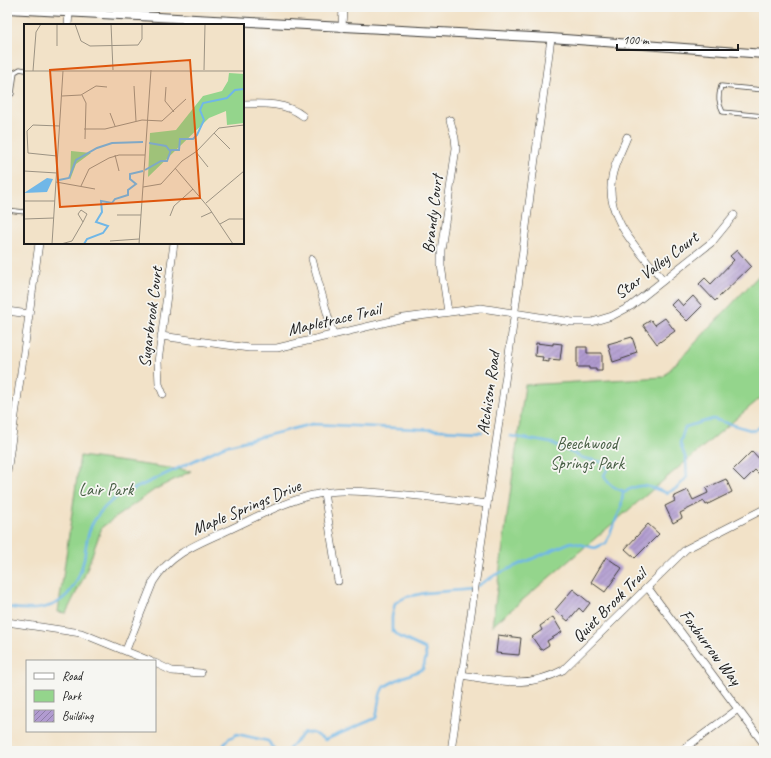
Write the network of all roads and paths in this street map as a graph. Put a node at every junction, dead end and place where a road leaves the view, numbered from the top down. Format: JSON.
{"nodes":[{"id":1,"x":343,"y":7,"type":"edge"},
{"id":2,"x":7,"y":9,"type":"edge"},
{"id":3,"x":69,"y":13,"type":"junction"},
{"id":4,"x":68,"y":24,"type":"edge"},
{"id":5,"x":342,"y":28,"type":"junction"},
{"id":6,"x":551,"y":38,"type":"junction"},
{"id":7,"x":764,"y":54,"type":"edge"},
{"id":8,"x":24,"y":70,"type":"edge"},
{"id":9,"x":764,"y":90,"type":"edge"},
{"id":10,"x":12,"y":94,"type":"dead end"},
{"id":11,"x":244,"y":104,"type":"edge"},
{"id":12,"x":303,"y":116,"type":"dead end"},
{"id":13,"x":764,"y":116,"type":"edge"},
{"id":14,"x":450,"y":120,"type":"dead end"},
{"id":15,"x":627,"y":137,"type":"dead end"},
{"id":16,"x":7,"y":210,"type":"edge"},
{"id":17,"x":24,"y":212,"type":"edge"},
{"id":18,"x":734,"y":215,"type":"dead end"},
{"id":19,"x":39,"y":244,"type":"edge"},
{"id":20,"x":174,"y":244,"type":"edge"},
{"id":21,"x":312,"y":259,"type":"dead end"},
{"id":22,"x":663,"y":280,"type":"junction"},
{"id":23,"x":7,"y":311,"type":"edge"},
{"id":24,"x":448,"y":312,"type":"junction"},
{"id":25,"x":514,"y":312,"type":"junction"},
{"id":26,"x":29,"y":314,"type":"junction"},
{"id":27,"x":333,"y":334,"type":"junction"},
{"id":28,"x":161,"y":336,"type":"junction"},
{"id":29,"x":163,"y":394,"type":"dead end"},
{"id":30,"x":7,"y":473,"type":"edge"},
{"id":31,"x":324,"y":493,"type":"junction"},
{"id":32,"x":487,"y":504,"type":"junction"},
{"id":33,"x":764,"y":509,"type":"edge"},
{"id":34,"x":338,"y":581,"type":"dead end"},
{"id":35,"x":648,"y":588,"type":"junction"},
{"id":36,"x":7,"y":622,"type":"edge"},
{"id":37,"x":126,"y":650,"type":"junction"},
{"id":38,"x":148,"y":660,"type":"edge"},
{"id":39,"x":156,"y":663,"type":"edge"},
{"id":40,"x":201,"y":673,"type":"dead end"},
{"id":41,"x":462,"y":675,"type":"junction"},
{"id":42,"x":738,"y":709,"type":"junction"},
{"id":43,"x":764,"y":744,"type":"edge"},
{"id":44,"x":451,"y":751,"type":"edge"},
{"id":45,"x":681,"y":751,"type":"edge"}],
"edges":[{"from":1,"to":5,"type":"street"},
{"from":2,"to":3,"type":"street"},
{"from":3,"to":4,"type":"street"},
{"from":3,"to":5,"type":"street"},
{"from":5,"to":6,"type":"street"},
{"from":6,"to":7,"type":"street"},
{"from":6,"to":25,"type":"street","name":"Atchison Road"},
{"from":8,"to":10,"type":"lane"},
{"from":9,"to":13,"type":"lane"},
{"from":11,"to":12,"type":"street"},
{"from":14,"to":24,"type":"street","name":"Brandy Court"},
{"from":15,"to":22,"type":"street"},
{"from":16,"to":17,"type":"lane"},
{"from":18,"to":22,"type":"street","name":"Star Valley Court"},
{"from":19,"to":26,"type":"street"},
{"from":20,"to":28,"type":"street","name":"Sugarbrook Court"},
{"from":21,"to":27,"type":"street"},
{"from":22,"to":25,"type":"street","name":"Star Valley Court"},
{"from":23,"to":26,"type":"street"},
{"from":24,"to":25,"type":"street","name":"Mapletrace Trail"},
{"from":24,"to":27,"type":"street","name":"Mapletrace Trail"},
{"from":25,"to":32,"type":"street","name":"Atchison Road"},
{"from":26,"to":30,"type":"street"},
{"from":27,"to":28,"type":"street","name":"Mapletrace Trail"},
{"from":28,"to":29,"type":"street","name":"Sugarbrook Court"},
{"from":31,"to":32,"type":"street","name":"Maple Springs Drive"},
{"from":31,"to":34,"type":"street"},
{"from":31,"to":37,"type":"street","name":"Maple Springs Drive"},
{"from":32,"to":41,"type":"street","name":"Atchison Road"},
{"from":33,"to":35,"type":"street","name":"Quiet Brook Trail"},
{"from":35,"to":41,"type":"street","name":"Quiet Brook Trail"},
{"from":35,"to":42,"type":"street","name":"Foxburrow Way"},
{"from":36,"to":37,"type":"street"},
{"from":37,"to":38,"type":"street"},
{"from":39,"to":40,"type":"street"},
{"from":41,"to":44,"type":"street","name":"Atchison Road"},
{"from":42,"to":43,"type":"street","name":"Foxburrow Way"},
{"from":42,"to":45,"type":"street"}]}
